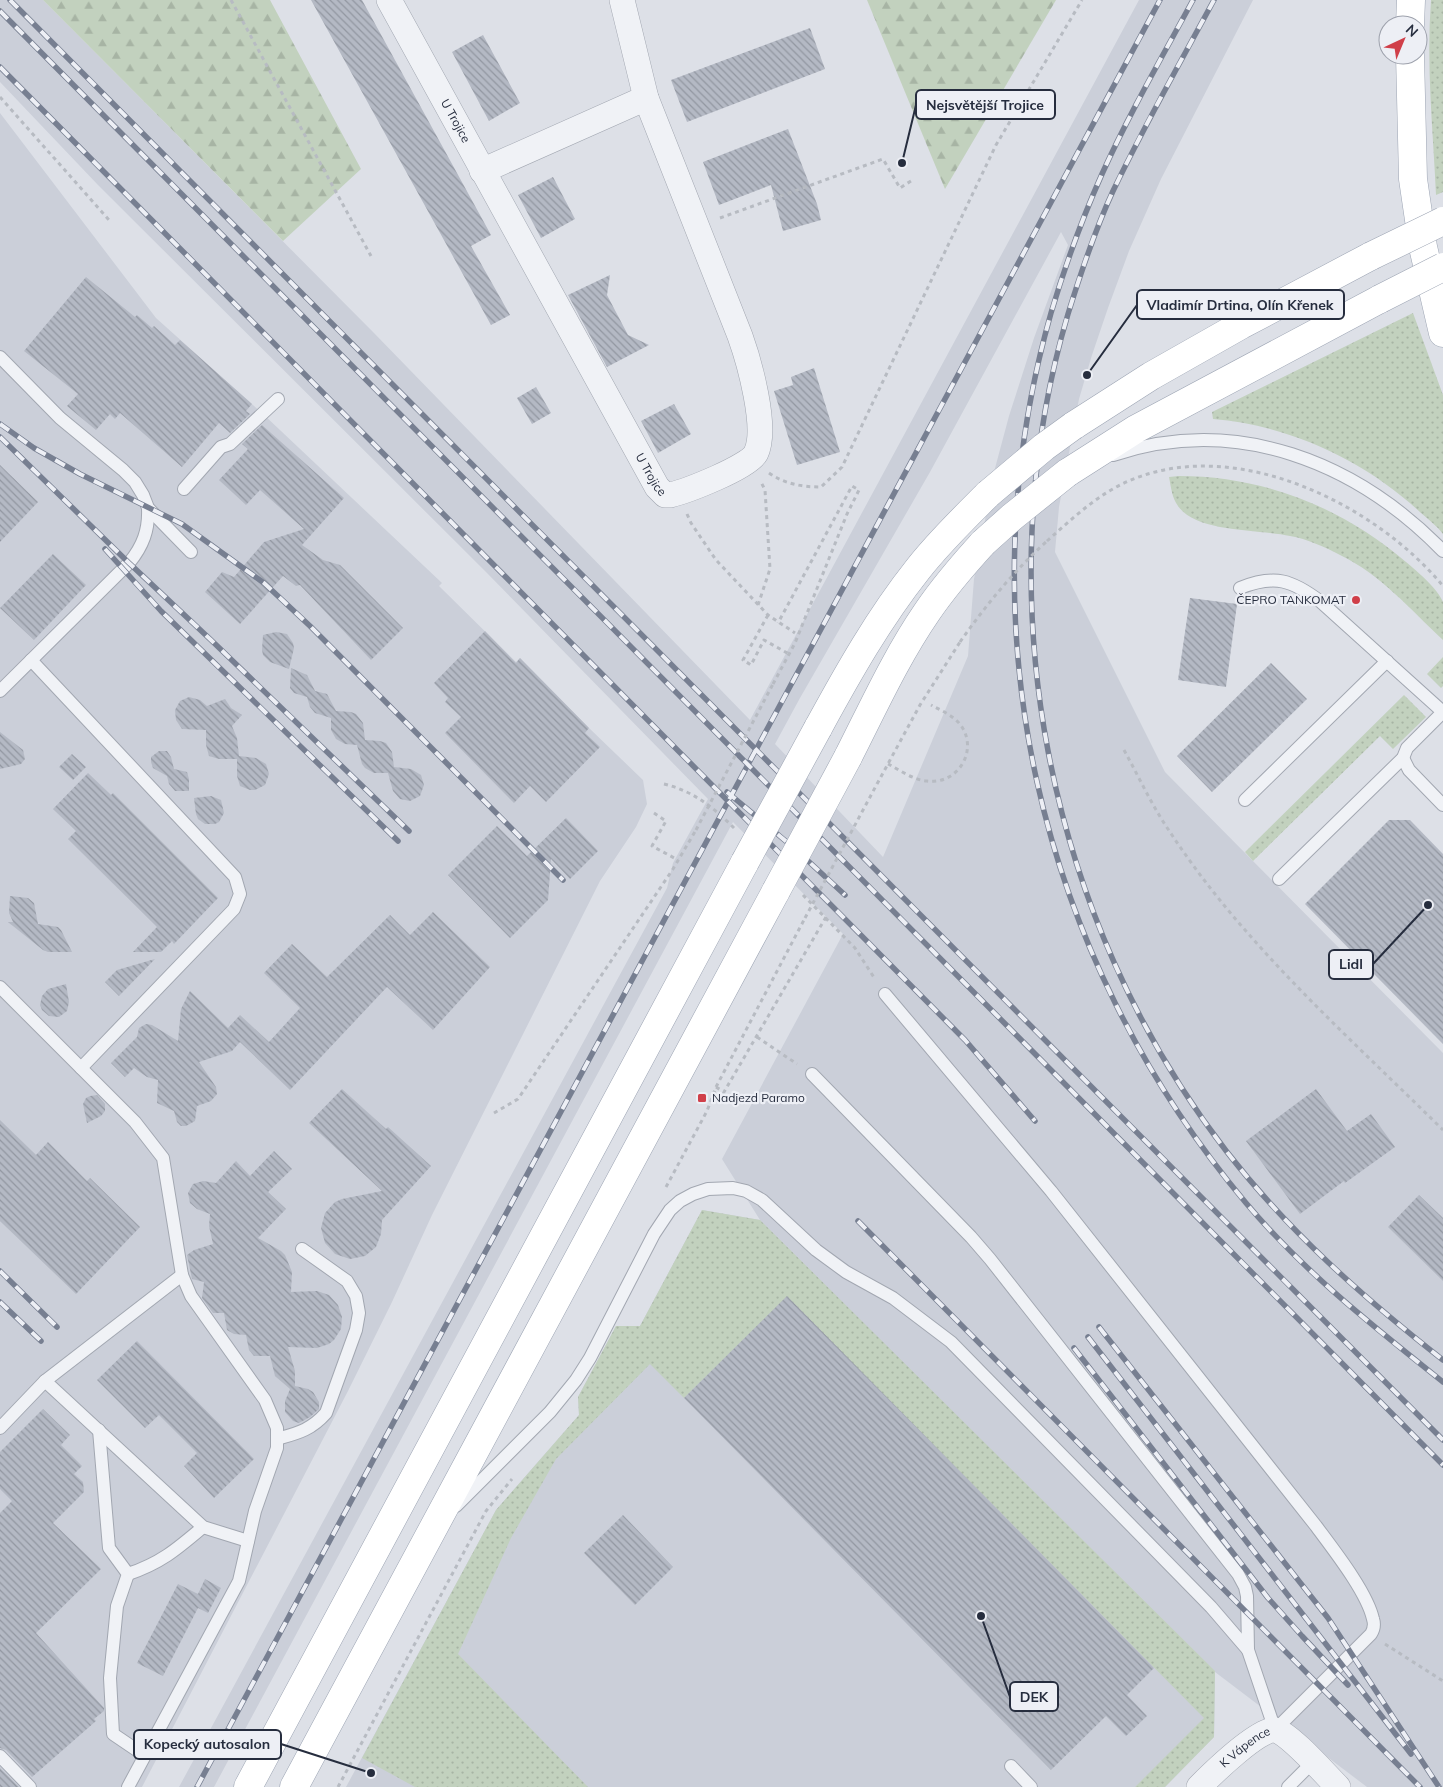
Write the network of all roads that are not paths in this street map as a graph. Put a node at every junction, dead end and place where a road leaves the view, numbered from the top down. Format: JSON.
{"nodes":[{"id":1,"x":389,"y":0,"type":"edge"},
{"id":2,"x":622,"y":0,"type":"edge"},
{"id":3,"x":1412,"y":0,"type":"edge"},
{"id":4,"x":1411,"y":15,"type":"edge"},
{"id":5,"x":1410,"y":65,"type":"edge"},
{"id":6,"x":646,"y":98,"type":"junction"},
{"id":7,"x":482,"y":171,"type":"junction"},
{"id":8,"x":1443,"y":221,"type":"edge"},
{"id":9,"x":1443,"y":267,"type":"edge"},
{"id":10,"x":1443,"y":333,"type":"edge"},
{"id":11,"x":0,"y":357,"type":"edge"},
{"id":12,"x":278,"y":399,"type":"dead end"},
{"id":13,"x":1067,"y":473,"type":"junction"},
{"id":14,"x":184,"y":489,"type":"dead end"},
{"id":15,"x":148,"y":508,"type":"junction"},
{"id":16,"x":191,"y":552,"type":"dead end"},
{"id":17,"x":1443,"y":552,"type":"edge"},
{"id":18,"x":1240,"y":588,"type":"dead end"},
{"id":19,"x":31,"y":660,"type":"junction"},
{"id":20,"x":1387,"y":661,"type":"junction"},
{"id":21,"x":0,"y":690,"type":"edge"},
{"id":22,"x":1443,"y":712,"type":"edge"},
{"id":23,"x":1403,"y":758,"type":"junction"},
{"id":24,"x":1245,"y":800,"type":"dead end"},
{"id":25,"x":1443,"y":804,"type":"edge"},
{"id":26,"x":1278,"y":879,"type":"dead end"},
{"id":27,"x":0,"y":987,"type":"edge"},
{"id":28,"x":885,"y":994,"type":"dead end"},
{"id":29,"x":81,"y":1068,"type":"junction"},
{"id":30,"x":812,"y":1074,"type":"road end"},
{"id":31,"x":302,"y":1249,"type":"dead end"},
{"id":32,"x":182,"y":1275,"type":"junction"},
{"id":33,"x":45,"y":1381,"type":"junction"},
{"id":34,"x":0,"y":1428,"type":"edge"},
{"id":35,"x":98,"y":1430,"type":"junction"},
{"id":36,"x":277,"y":1439,"type":"junction"},
{"id":37,"x":203,"y":1527,"type":"junction"},
{"id":38,"x":433,"y":1528,"type":"junction"},
{"id":39,"x":248,"y":1541,"type":"junction"},
{"id":40,"x":128,"y":1574,"type":"junction"},
{"id":41,"x":1248,"y":1650,"type":"junction"},
{"id":42,"x":1275,"y":1730,"type":"junction"},
{"id":43,"x":0,"y":1756,"type":"edge"},
{"id":44,"x":144,"y":1756,"type":"junction"},
{"id":45,"x":1313,"y":1762,"type":"junction"},
{"id":46,"x":1011,"y":1766,"type":"dead end"},
{"id":47,"x":30,"y":1787,"type":"edge"},
{"id":48,"x":128,"y":1787,"type":"edge"},
{"id":49,"x":248,"y":1787,"type":"edge"},
{"id":50,"x":294,"y":1787,"type":"edge"},
{"id":51,"x":1031,"y":1787,"type":"edge"},
{"id":52,"x":1200,"y":1787,"type":"edge"},
{"id":53,"x":1288,"y":1787,"type":"edge"},
{"id":54,"x":1338,"y":1787,"type":"edge"}],
"edges":[{"from":1,"to":7,"type":"street","name":"U Trojice"},
{"from":2,"to":6,"type":"street"},
{"from":3,"to":4,"type":"main road"},
{"from":5,"to":10,"type":"main road"},
{"from":6,"to":7,"type":"street"},
{"from":6,"to":7,"type":"street","name":"U Trojice"},
{"from":8,"to":49,"type":"main road","bridge":true},
{"from":9,"to":13,"type":"main road","bridge":true},
{"from":11,"to":15,"type":"lane"},
{"from":12,"to":14,"type":"lane"},
{"from":13,"to":17,"type":"lane"},
{"from":13,"to":38,"type":"main road","bridge":true},
{"from":15,"to":16,"type":"lane"},
{"from":15,"to":19,"type":"lane"},
{"from":18,"to":20,"type":"lane"},
{"from":19,"to":21,"type":"lane"},
{"from":19,"to":29,"type":"lane"},
{"from":20,"to":22,"type":"lane"},
{"from":20,"to":24,"type":"lane"},
{"from":22,"to":23,"type":"lane"},
{"from":23,"to":25,"type":"lane"},
{"from":23,"to":26,"type":"lane"},
{"from":27,"to":29,"type":"lane"},
{"from":28,"to":42,"type":"lane"},
{"from":29,"to":32,"type":"lane"},
{"from":30,"to":41,"type":"lane"},
{"from":31,"to":36,"type":"lane"},
{"from":32,"to":33,"type":"lane"},
{"from":32,"to":36,"type":"lane"},
{"from":33,"to":34,"type":"lane"},
{"from":33,"to":35,"type":"lane"},
{"from":35,"to":37,"type":"lane"},
{"from":35,"to":40,"type":"lane"},
{"from":36,"to":39,"type":"lane"},
{"from":37,"to":39,"type":"lane"},
{"from":37,"to":40,"type":"lane"},
{"from":38,"to":41,"type":"lane"},
{"from":38,"to":50,"type":"main road"},
{"from":39,"to":44,"type":"lane"},
{"from":40,"to":44,"type":"lane"},
{"from":41,"to":42,"type":"lane"},
{"from":42,"to":45,"type":"street","name":"K Vápence"},
{"from":42,"to":52,"type":"street","name":"K Vápence"},
{"from":43,"to":47,"type":"lane"},
{"from":44,"to":48,"type":"lane"},
{"from":45,"to":53,"type":"lane"},
{"from":45,"to":54,"type":"street","name":"K Vápence"},
{"from":46,"to":51,"type":"lane"}]}
